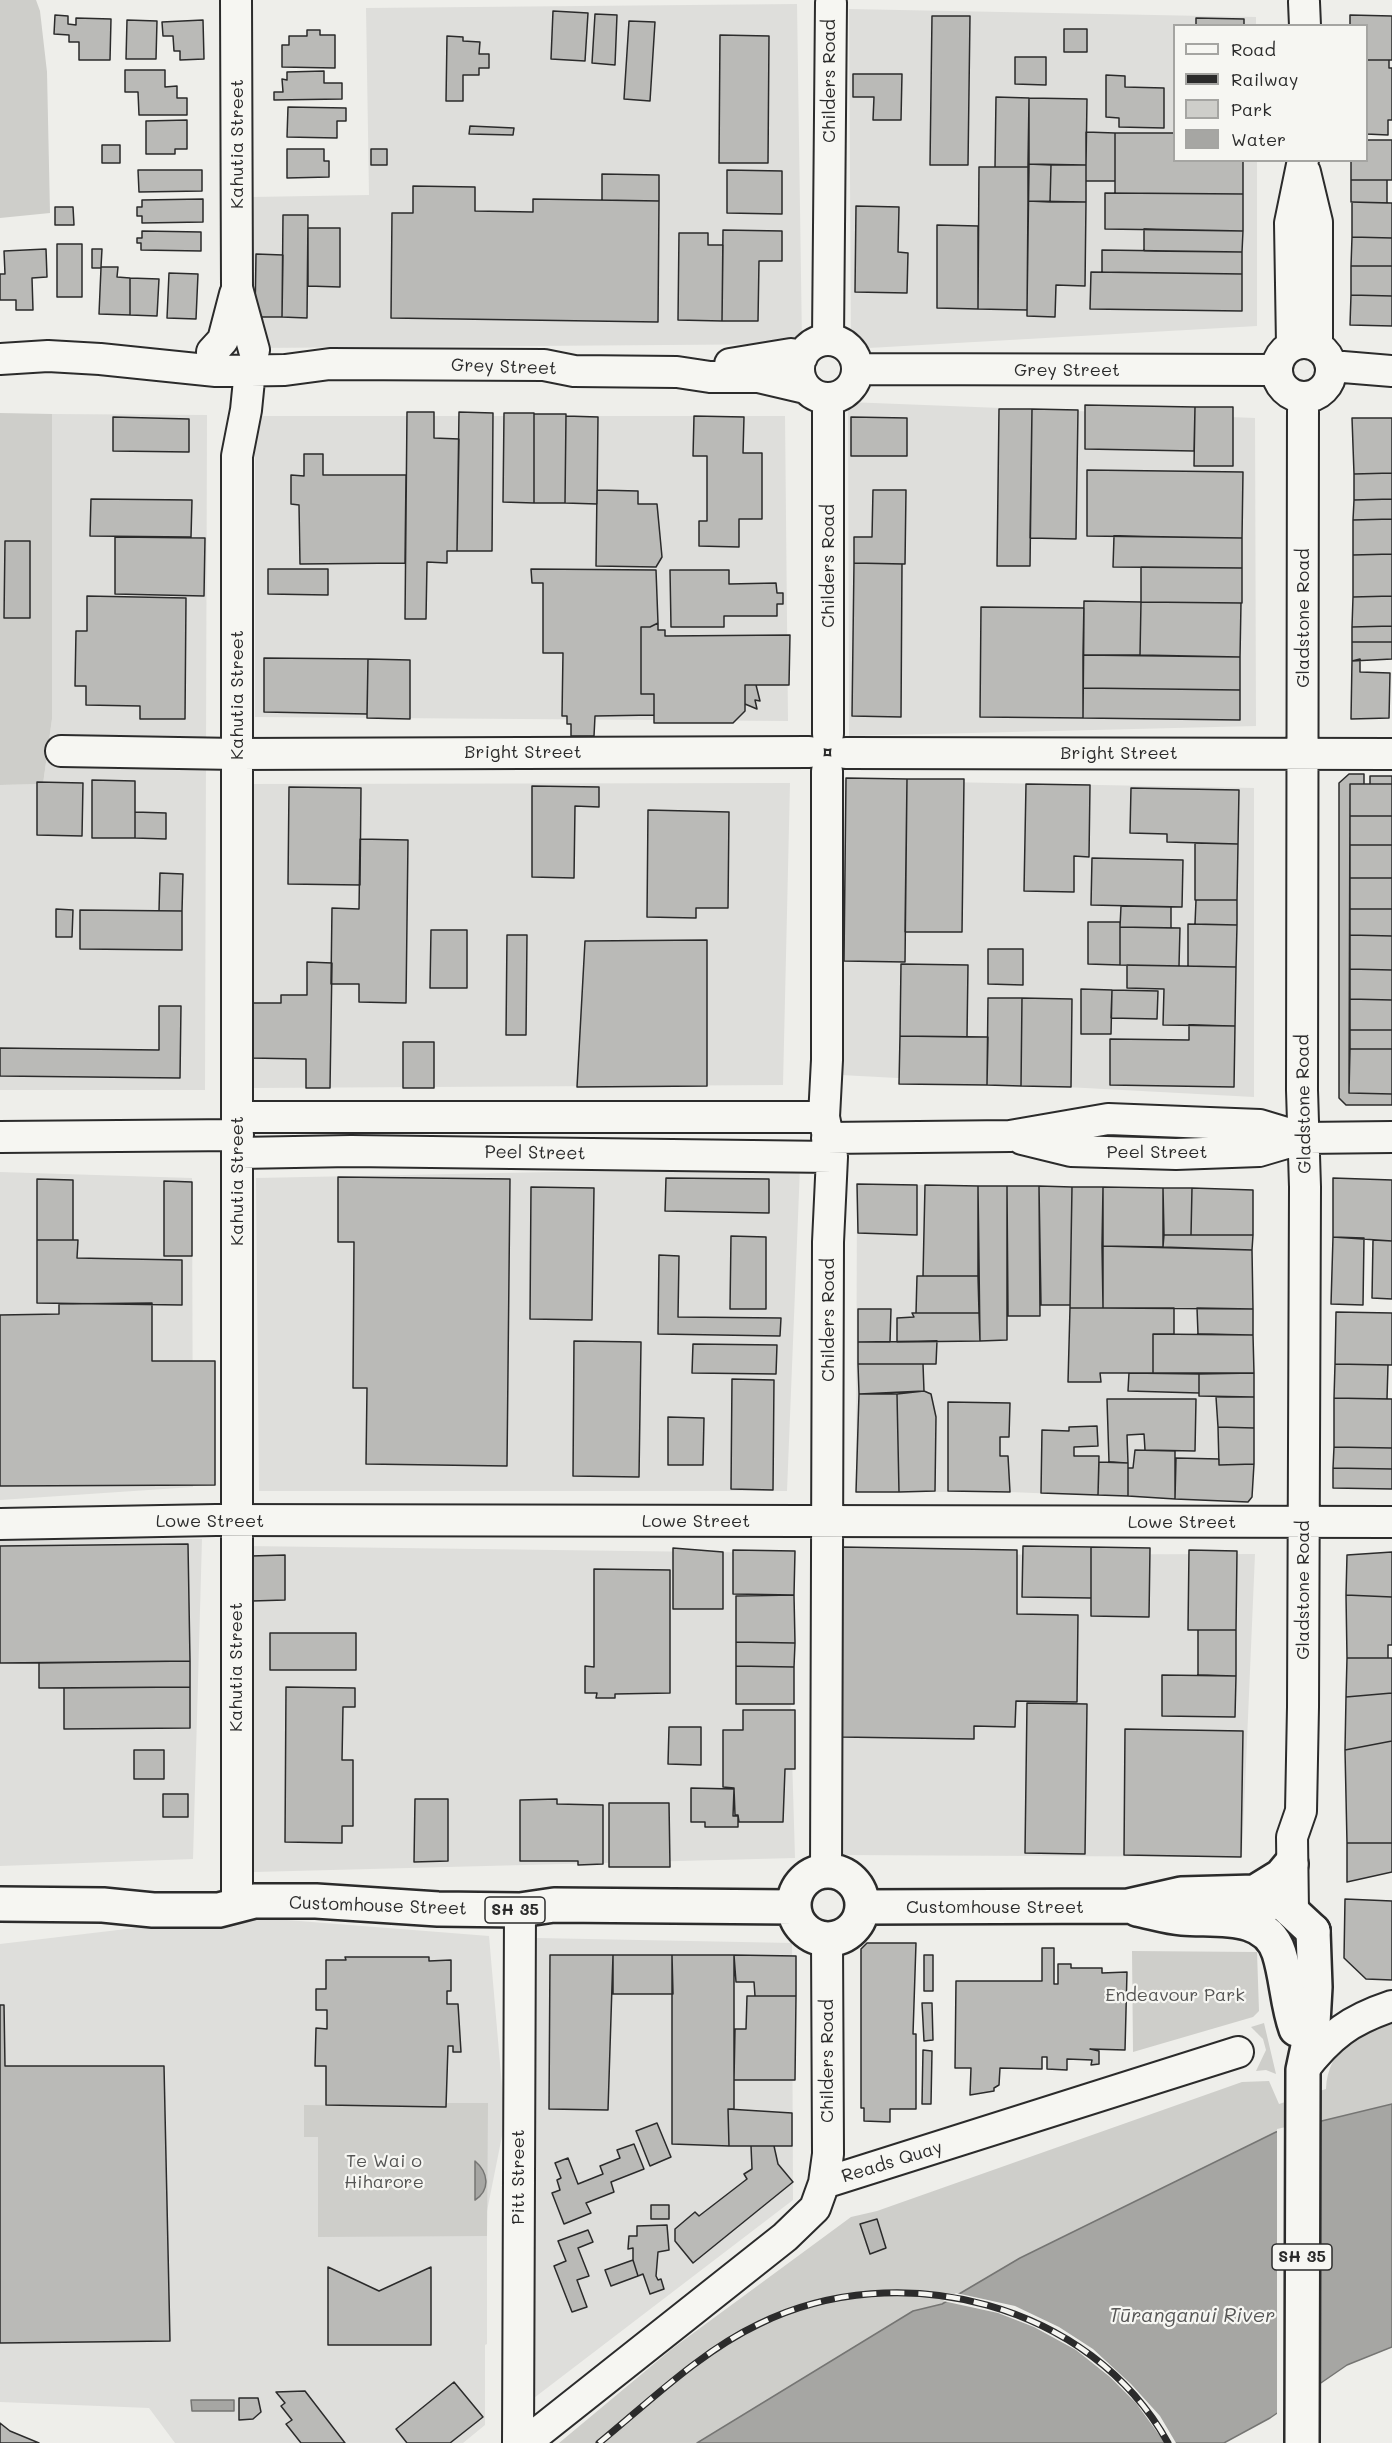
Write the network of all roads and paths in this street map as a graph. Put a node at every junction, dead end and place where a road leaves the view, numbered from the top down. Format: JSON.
{"nodes":[{"id":1,"x":236,"y":0,"type":"edge"},
{"id":2,"x":830,"y":1,"type":"edge"},
{"id":3,"x":1303,"y":164,"type":"edge"},
{"id":4,"x":237,"y":288,"type":"junction"},
{"id":5,"x":828,"y":339,"type":"junction"},
{"id":6,"x":802,"y":357,"type":"junction"},
{"id":7,"x":1304,"y":357,"type":"junction"},
{"id":8,"x":0,"y":359,"type":"edge"},
{"id":9,"x":252,"y":360,"type":"junction"},
{"id":10,"x":214,"y":361,"type":"junction"},
{"id":11,"x":857,"y":369,"type":"junction"},
{"id":12,"x":1392,"y":370,"type":"edge"},
{"id":13,"x":677,"y":372,"type":"junction"},
{"id":14,"x":817,"y":393,"type":"junction"},
{"id":15,"x":1303,"y":398,"type":"junction"},
{"id":16,"x":237,"y":456,"type":"junction"},
{"id":17,"x":61,"y":751,"type":"dead end"},
{"id":18,"x":237,"y":753,"type":"junction"},
{"id":19,"x":828,"y":753,"type":"junction"},
{"id":20,"x":1304,"y":753,"type":"junction"},
{"id":21,"x":1392,"y":754,"type":"edge"},
{"id":22,"x":238,"y":1135,"type":"junction"},
{"id":23,"x":0,"y":1137,"type":"edge"},
{"id":24,"x":827,"y":1137,"type":"junction"},
{"id":25,"x":1392,"y":1137,"type":"edge"},
{"id":26,"x":1303,"y":1138,"type":"junction"},
{"id":27,"x":237,"y":1520,"type":"junction"},
{"id":28,"x":827,"y":1521,"type":"junction"},
{"id":29,"x":1303,"y":1522,"type":"junction"},
{"id":30,"x":1392,"y":1522,"type":"edge"},
{"id":31,"x":0,"y":1524,"type":"edge"},
{"id":32,"x":1301,"y":1811,"type":"junction"},
{"id":33,"x":1291,"y":1864,"type":"junction"},
{"id":34,"x":826,"y":1871,"type":"junction"},
{"id":35,"x":1255,"y":1892,"type":"junction"},
{"id":36,"x":0,"y":1905,"type":"edge"},
{"id":37,"x":237,"y":1906,"type":"junction"},
{"id":38,"x":1128,"y":1906,"type":"junction"},
{"id":39,"x":793,"y":1907,"type":"junction"},
{"id":40,"x":862,"y":1907,"type":"junction"},
{"id":41,"x":520,"y":1910,"type":"junction"},
{"id":42,"x":1303,"y":1921,"type":"junction"},
{"id":43,"x":827,"y":1940,"type":"junction"},
{"id":44,"x":1315,"y":1987,"type":"junction"},
{"id":45,"x":1380,"y":2010,"type":"edge"},
{"id":46,"x":1238,"y":2052,"type":"dead end"},
{"id":47,"x":1301,"y":2062,"type":"junction"},
{"id":48,"x":824,"y":2182,"type":"junction"},
{"id":49,"x":1302,"y":2432,"type":"edge"},
{"id":50,"x":518,"y":2443,"type":"edge"},
{"id":51,"x":525,"y":2443,"type":"edge"}],
"edges":[{"from":1,"to":4,"type":"street","name":"Kahutia Street"},
{"from":2,"to":5,"type":"street","name":"Childers Road"},
{"from":3,"to":7,"type":"street"},
{"from":4,"to":9,"type":"street","name":"Kahutia Street"},
{"from":4,"to":10,"type":"street","name":"Kahutia Street"},
{"from":5,"to":6,"type":"street"},
{"from":5,"to":11,"type":"street"},
{"from":6,"to":13,"type":"street","name":"Grey Street"},
{"from":6,"to":14,"type":"street"},
{"from":7,"to":11,"type":"street","name":"Grey Street"},
{"from":7,"to":12,"type":"street","name":"Grey Street"},
{"from":7,"to":15,"type":"street"},
{"from":7,"to":15,"type":"street"},
{"from":8,"to":10,"type":"street","name":"Grey Street"},
{"from":9,"to":10,"type":"street","name":"Grey Street"},
{"from":9,"to":13,"type":"street","name":"Grey Street"},
{"from":9,"to":16,"type":"street","name":"Kahutia Street"},
{"from":10,"to":16,"type":"street","name":"Kahutia Street"},
{"from":11,"to":14,"type":"street"},
{"from":13,"to":14,"type":"street","name":"Grey Street"},
{"from":14,"to":19,"type":"street","name":"Childers Road"},
{"from":15,"to":20,"type":"street","name":"Gladstone Road"},
{"from":16,"to":18,"type":"street","name":"Kahutia Street"},
{"from":17,"to":18,"type":"street","name":"Bright Street"},
{"from":18,"to":19,"type":"street","name":"Bright Street"},
{"from":18,"to":22,"type":"street","name":"Kahutia Street"},
{"from":19,"to":20,"type":"street","name":"Bright Street"},
{"from":19,"to":24,"type":"street","name":"Childers Road"},
{"from":20,"to":21,"type":"street","name":"Bright Street"},
{"from":20,"to":26,"type":"street","name":"Gladstone Road"},
{"from":22,"to":23,"type":"street","name":"Peel Street"},
{"from":22,"to":24,"type":"street","name":"Peel Street"},
{"from":22,"to":24,"type":"street","name":"Peel Street"},
{"from":22,"to":27,"type":"street","name":"Kahutia Street"},
{"from":24,"to":26,"type":"street","name":"Peel Street"},
{"from":24,"to":28,"type":"street","name":"Childers Road"},
{"from":25,"to":26,"type":"street","name":"Peel Street"},
{"from":26,"to":29,"type":"street","name":"Gladstone Road"},
{"from":27,"to":28,"type":"street","name":"Lowe Street"},
{"from":27,"to":31,"type":"street","name":"Lowe Street"},
{"from":27,"to":37,"type":"street","name":"Kahutia Street"},
{"from":28,"to":29,"type":"street","name":"Lowe Street"},
{"from":28,"to":34,"type":"street","name":"Childers Road"},
{"from":29,"to":30,"type":"street","name":"Lowe Street"},
{"from":29,"to":32,"type":"street","name":"Gladstone Road"},
{"from":32,"to":33,"type":"street","name":"Gladstone Road"},
{"from":32,"to":42,"type":"street","name":"Gladstone Road"},
{"from":33,"to":35,"type":"main road"},
{"from":33,"to":42,"type":"street","name":"Gladstone Road"},
{"from":34,"to":39,"type":"main road"},
{"from":34,"to":40,"type":"main road"},
{"from":35,"to":38,"type":"main road","name":"Customhouse Street","number":"SH 35"},
{"from":35,"to":42,"type":"main road","name":"Customhouse Street","number":"SH 35"},
{"from":36,"to":37,"type":"main road","name":"Customhouse Street","number":"SH 35"},
{"from":37,"to":41,"type":"main road","name":"Customhouse Street","number":"SH 35"},
{"from":38,"to":40,"type":"main road","name":"Customhouse Street","number":"SH 35"},
{"from":38,"to":47,"type":"main road","name":"Customhouse Street","number":"SH 35"},
{"from":39,"to":41,"type":"main road","name":"Customhouse Street","number":"SH 35"},
{"from":39,"to":43,"type":"main road"},
{"from":40,"to":43,"type":"main road"},
{"from":41,"to":50,"type":"street","name":"Pitt Street"},
{"from":42,"to":44,"type":"main road","name":"Gladstone Road","number":"SH 35"},
{"from":42,"to":47,"type":"main road","name":"Gladstone Road","number":"SH 35"},
{"from":43,"to":48,"type":"street","name":"Childers Road"},
{"from":44,"to":45,"type":"street"},
{"from":44,"to":47,"type":"main road","name":"Gladstone Road","number":"SH 35"},
{"from":45,"to":47,"type":"street"},
{"from":46,"to":48,"type":"street","name":"Reads Quay"},
{"from":47,"to":49,"type":"main road","number":"SH 35"},
{"from":48,"to":51,"type":"street","name":"Reads Quay"}]}
